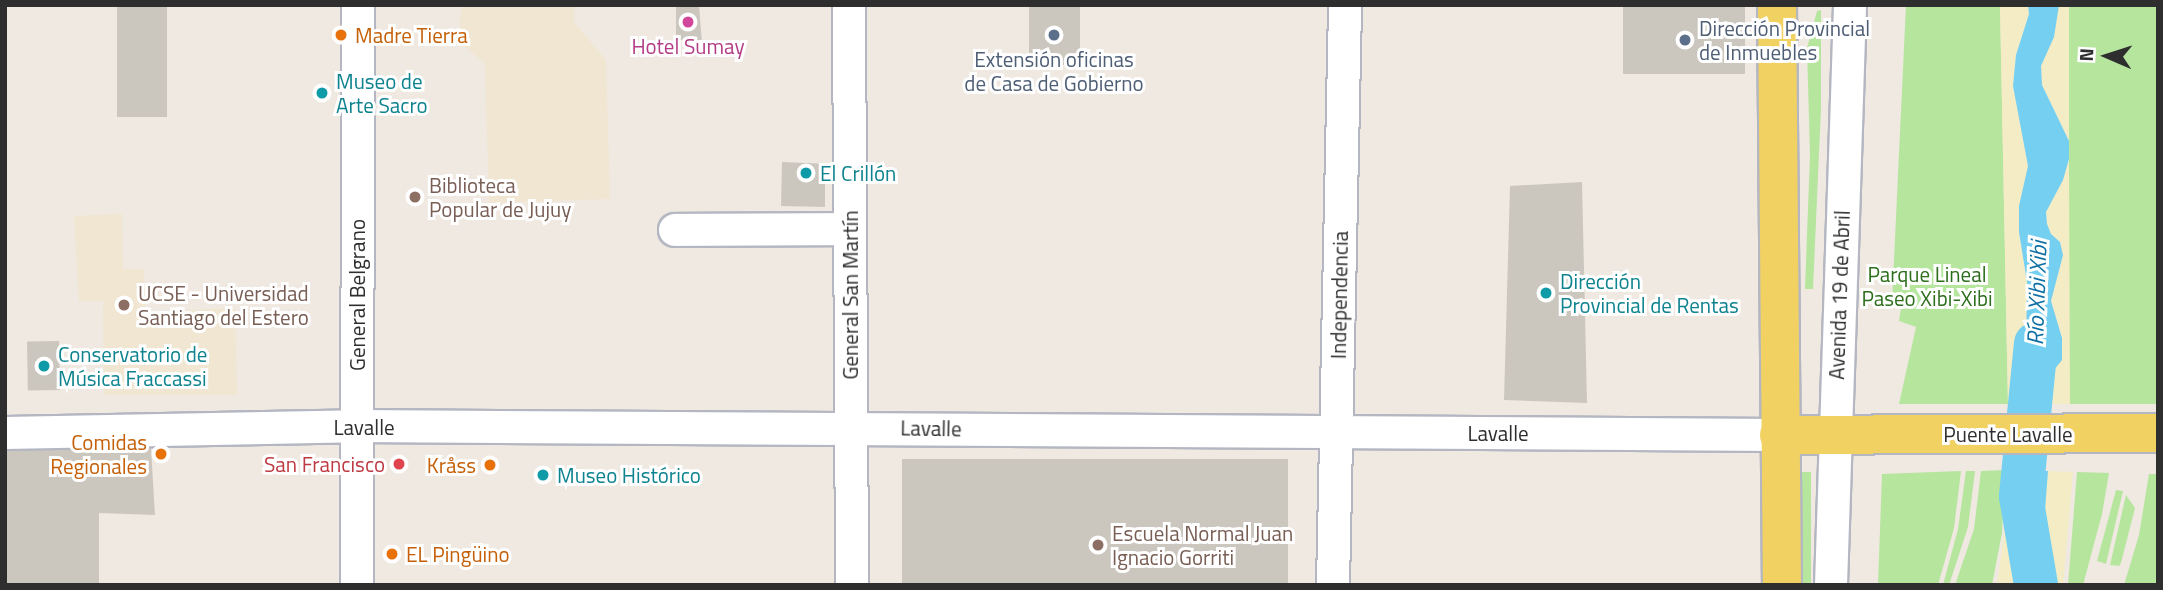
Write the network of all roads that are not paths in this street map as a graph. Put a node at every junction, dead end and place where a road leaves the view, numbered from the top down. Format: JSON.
{"nodes":[{"id":1,"x":358,"y":5,"type":"edge"},
{"id":2,"x":849,"y":5,"type":"edge"},
{"id":3,"x":1345,"y":5,"type":"edge"},
{"id":4,"x":1777,"y":5,"type":"edge"},
{"id":5,"x":1797,"y":5,"type":"edge"},
{"id":6,"x":1850,"y":5,"type":"edge"},
{"id":7,"x":1777,"y":47,"type":"junction"},
{"id":8,"x":850,"y":229,"type":"junction"},
{"id":9,"x":675,"y":230,"type":"dead end"},
{"id":10,"x":356,"y":426,"type":"junction"},
{"id":11,"x":850,"y":428,"type":"junction"},
{"id":12,"x":1337,"y":432,"type":"junction"},
{"id":13,"x":5,"y":433,"type":"edge"},
{"id":14,"x":2158,"y":433,"type":"edge"},
{"id":15,"x":1846,"y":434,"type":"junction"},
{"id":16,"x":1779,"y":435,"type":"junction"},
{"id":17,"x":357,"y":585,"type":"edge"},
{"id":18,"x":852,"y":585,"type":"edge"},
{"id":19,"x":1333,"y":585,"type":"edge"},
{"id":20,"x":1782,"y":585,"type":"edge"},
{"id":21,"x":1831,"y":585,"type":"edge"}],
"edges":[{"from":1,"to":10,"type":"street","name":"General Belgrano"},
{"from":2,"to":8,"type":"street","name":"General San Martín"},
{"from":3,"to":12,"type":"street","name":"Independencia"},
{"from":4,"to":7,"type":"main road"},
{"from":5,"to":7,"type":"street"},
{"from":6,"to":15,"type":"street","name":"Avenida 19 de Abril"},
{"from":7,"to":16,"type":"main road"},
{"from":8,"to":9,"type":"street"},
{"from":8,"to":11,"type":"street","name":"General San Martín"},
{"from":10,"to":11,"type":"street","name":"Lavalle"},
{"from":10,"to":13,"type":"street","name":"Lavalle"},
{"from":10,"to":17,"type":"street","name":"General Belgrano"},
{"from":11,"to":12,"type":"street","name":"Lavalle"},
{"from":11,"to":18,"type":"street","name":"General San Martín"},
{"from":12,"to":16,"type":"street","name":"Lavalle"},
{"from":12,"to":19,"type":"street","name":"Independencia"},
{"from":14,"to":15,"type":"main road","name":"Puente Lavalle"},
{"from":15,"to":16,"type":"main road","name":"Lavalle"},
{"from":15,"to":21,"type":"street","name":"Avenida 19 de Abril"},
{"from":16,"to":20,"type":"main road"}]}
